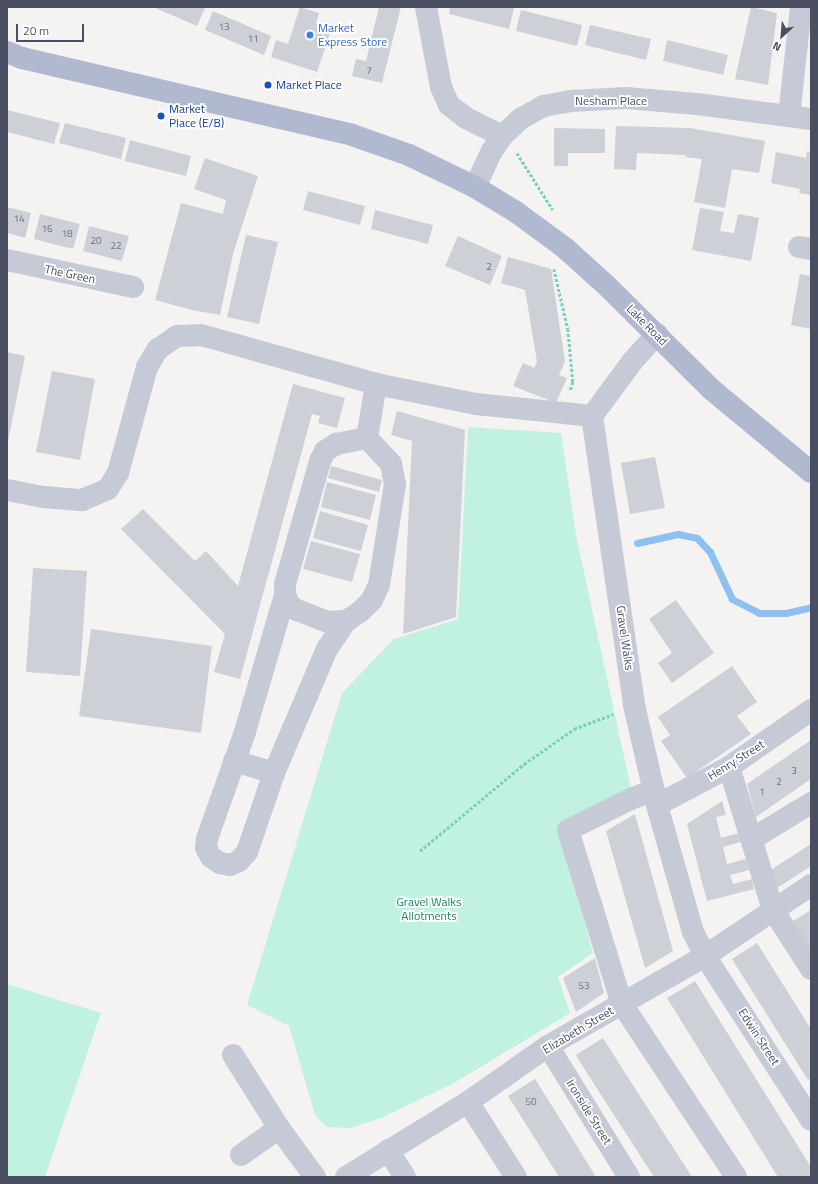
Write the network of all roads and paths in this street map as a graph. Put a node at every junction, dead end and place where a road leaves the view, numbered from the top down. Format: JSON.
{"nodes":[{"id":1,"x":426,"y":7,"type":"edge"},
{"id":2,"x":801,"y":7,"type":"edge"},
{"id":3,"x":7,"y":52,"type":"edge"},
{"id":4,"x":789,"y":116,"type":"junction"},
{"id":5,"x":811,"y":119,"type":"edge"},
{"id":6,"x":502,"y":136,"type":"junction"},
{"id":7,"x":475,"y":187,"type":"junction"},
{"id":8,"x":7,"y":260,"type":"edge"},
{"id":9,"x":133,"y":287,"type":"dead end"},
{"id":10,"x":657,"y":334,"type":"junction"},
{"id":11,"x":376,"y":384,"type":"junction"},
{"id":12,"x":592,"y":416,"type":"junction"},
{"id":13,"x":367,"y":438,"type":"junction"},
{"id":14,"x":811,"y":472,"type":"edge"},
{"id":15,"x":7,"y":490,"type":"edge"},
{"id":16,"x":285,"y":595,"type":"junction"},
{"id":17,"x":346,"y":621,"type":"junction"},
{"id":18,"x":634,"y":705,"type":"junction"},
{"id":19,"x":811,"y":710,"type":"edge"},
{"id":20,"x":234,"y":761,"type":"junction"},
{"id":21,"x":729,"y":767,"type":"junction"},
{"id":22,"x":274,"y":773,"type":"junction"},
{"id":23,"x":656,"y":797,"type":"junction"},
{"id":24,"x":811,"y":803,"type":"edge"},
{"id":25,"x":752,"y":839,"type":"junction"},
{"id":26,"x":420,"y":851,"type":"dead end"},
{"id":27,"x":811,"y":885,"type":"edge"},
{"id":28,"x":773,"y":910,"type":"junction"},
{"id":29,"x":705,"y":956,"type":"junction"},
{"id":30,"x":811,"y":969,"type":"edge"},
{"id":31,"x":622,"y":1004,"type":"junction"},
{"id":32,"x":548,"y":1046,"type":"junction"},
{"id":33,"x":233,"y":1055,"type":"dead end"},
{"id":34,"x":468,"y":1102,"type":"junction"},
{"id":35,"x":808,"y":1106,"type":"edge"},
{"id":36,"x":279,"y":1128,"type":"junction"},
{"id":37,"x":388,"y":1150,"type":"junction"},
{"id":38,"x":241,"y":1155,"type":"dead end"},
{"id":39,"x":316,"y":1177,"type":"edge"},
{"id":40,"x":346,"y":1177,"type":"edge"},
{"id":41,"x":405,"y":1177,"type":"edge"},
{"id":42,"x":516,"y":1177,"type":"edge"},
{"id":43,"x":629,"y":1177,"type":"edge"},
{"id":44,"x":736,"y":1177,"type":"edge"}],
"edges":[{"from":1,"to":6,"type":"street"},
{"from":2,"to":4,"type":"street"},
{"from":3,"to":7,"type":"main road"},
{"from":4,"to":5,"type":"street","name":"Nesham Place"},
{"from":4,"to":6,"type":"street","name":"Nesham Place"},
{"from":6,"to":7,"type":"street","name":"Nesham Place"},
{"from":7,"to":10,"type":"main road","name":"Lake Road"},
{"from":8,"to":9,"type":"street","name":"The Green"},
{"from":10,"to":12,"type":"street"},
{"from":10,"to":14,"type":"main road","name":"Lake Road"},
{"from":11,"to":12,"type":"street"},
{"from":11,"to":13,"type":"street"},
{"from":11,"to":15,"type":"street"},
{"from":12,"to":18,"type":"street","name":"Gravel Walks"},
{"from":13,"to":16,"type":"street"},
{"from":13,"to":17,"type":"street"},
{"from":16,"to":17,"type":"street"},
{"from":16,"to":20,"type":"street"},
{"from":17,"to":22,"type":"street"},
{"from":18,"to":23,"type":"street","name":"Gravel Walks"},
{"from":18,"to":26,"type":"path"},
{"from":19,"to":21,"type":"street","name":"Henry Street"},
{"from":20,"to":22,"type":"street"},
{"from":20,"to":22,"type":"street"},
{"from":21,"to":23,"type":"street","name":"Henry Street"},
{"from":21,"to":25,"type":"street"},
{"from":23,"to":29,"type":"street","name":"Gravel Walks"},
{"from":23,"to":31,"type":"street","name":"Henry Street"},
{"from":24,"to":25,"type":"street"},
{"from":25,"to":28,"type":"street"},
{"from":27,"to":28,"type":"street","name":"Elizabeth Street"},
{"from":28,"to":29,"type":"street","name":"Elizabeth Street"},
{"from":28,"to":30,"type":"street"},
{"from":29,"to":31,"type":"street","name":"Elizabeth Street"},
{"from":29,"to":35,"type":"street","name":"Edwin Street"},
{"from":31,"to":32,"type":"street","name":"Elizabeth Street"},
{"from":31,"to":44,"type":"street"},
{"from":32,"to":34,"type":"street","name":"Elizabeth Street"},
{"from":32,"to":43,"type":"street","name":"Ironside Street"},
{"from":33,"to":36,"type":"street"},
{"from":34,"to":37,"type":"street","name":"Elizabeth Street"},
{"from":34,"to":42,"type":"street"},
{"from":36,"to":38,"type":"street"},
{"from":36,"to":39,"type":"street"},
{"from":37,"to":40,"type":"street","name":"Elizabeth Street"},
{"from":37,"to":41,"type":"street"}]}
